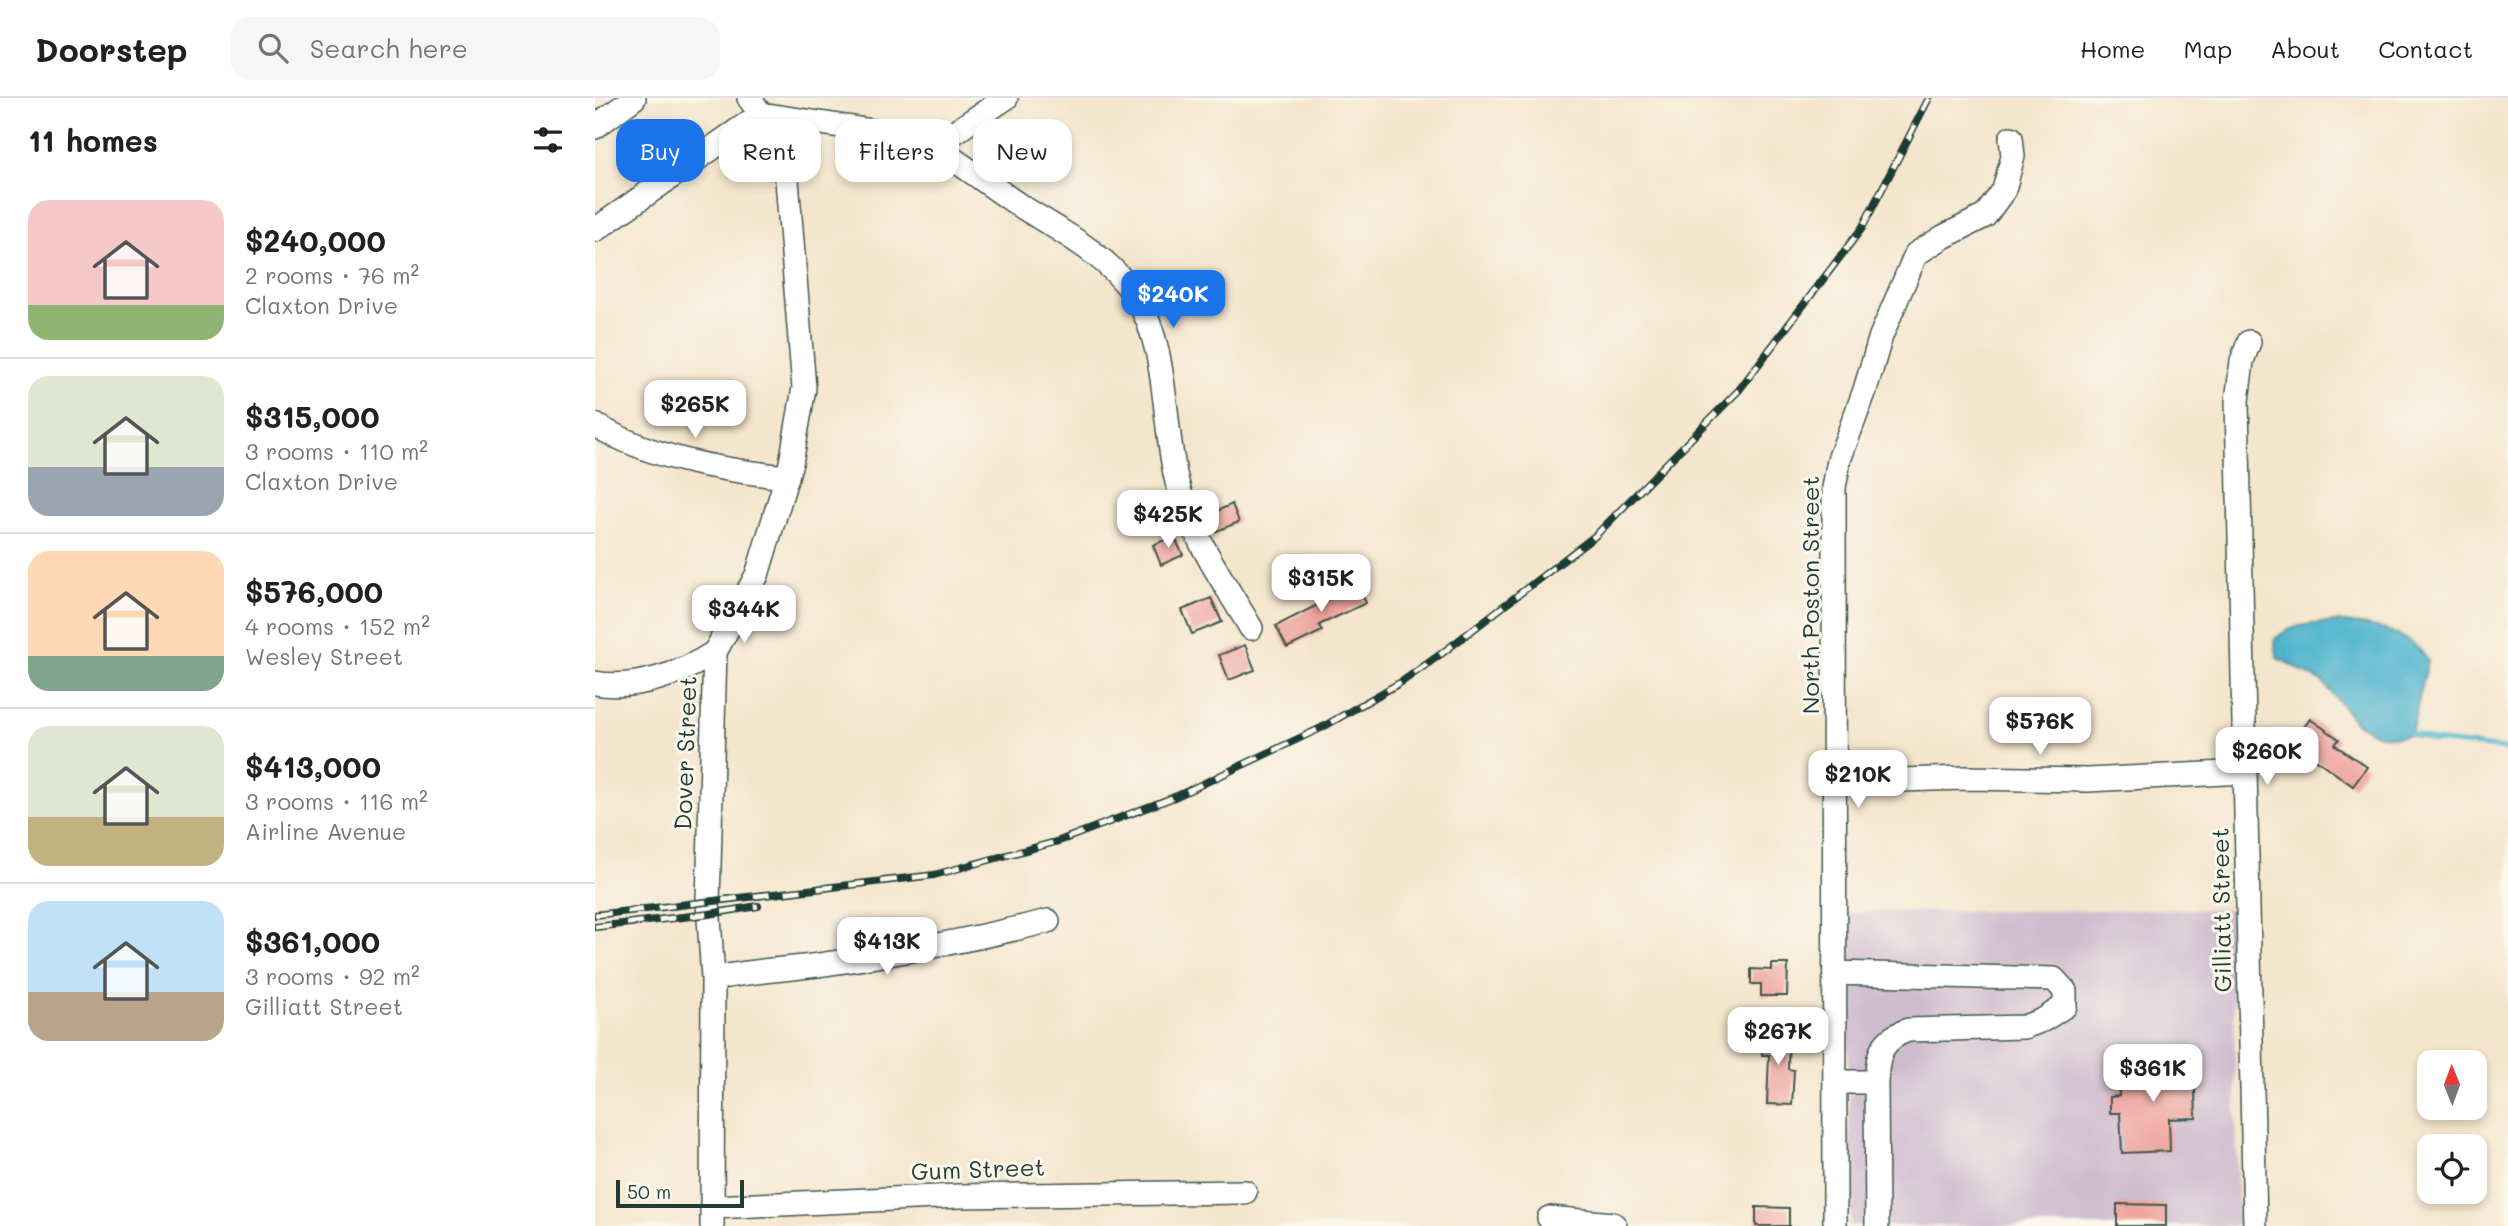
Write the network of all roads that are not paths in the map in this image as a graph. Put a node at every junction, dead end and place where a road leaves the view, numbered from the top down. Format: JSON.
{"nodes":[{"id":1,"x":634,"y":98,"type":"edge"},
{"id":2,"x":1006,"y":98,"type":"edge"},
{"id":3,"x":755,"y":106,"type":"edge"},
{"id":4,"x":835,"y":123,"type":"edge"},
{"id":5,"x":595,"y":127,"type":"edge"},
{"id":6,"x":959,"y":129,"type":"edge"},
{"id":7,"x":2011,"y":138,"type":"dead end"},
{"id":8,"x":959,"y":163,"type":"edge"},
{"id":9,"x":595,"y":230,"type":"edge"},
{"id":10,"x":2249,"y":342,"type":"dead end"},
{"id":11,"x":595,"y":425,"type":"edge"},
{"id":12,"x":787,"y":477,"type":"junction"},
{"id":13,"x":1251,"y":628,"type":"dead end"},
{"id":14,"x":715,"y":652,"type":"junction"},
{"id":15,"x":596,"y":684,"type":"edge"},
{"id":16,"x":2245,"y":772,"type":"junction"},
{"id":17,"x":1836,"y":782,"type":"junction"},
{"id":18,"x":1048,"y":920,"type":"dead end"},
{"id":19,"x":1836,"y":973,"type":"junction"},
{"id":20,"x":713,"y":979,"type":"junction"},
{"id":21,"x":1876,"y":1082,"type":"junction"},
{"id":22,"x":1836,"y":1083,"type":"junction"},
{"id":23,"x":1245,"y":1192,"type":"dead end"},
{"id":24,"x":712,"y":1217,"type":"edge"},
{"id":25,"x":1549,"y":1218,"type":"dead end"},
{"id":26,"x":1615,"y":1226,"type":"edge"},
{"id":27,"x":1835,"y":1226,"type":"edge"},
{"id":28,"x":1877,"y":1226,"type":"edge"},
{"id":29,"x":2255,"y":1226,"type":"edge"}],
"edges":[{"from":1,"to":5,"type":"street"},
{"from":2,"to":6,"type":"street"},
{"from":3,"to":4,"type":"street"},
{"from":3,"to":9,"type":"street"},
{"from":3,"to":12,"type":"street","name":"Dover Street"},
{"from":7,"to":17,"type":"street","name":"North Poston Street"},
{"from":8,"to":13,"type":"street"},
{"from":10,"to":16,"type":"street","name":"Gilliatt Street"},
{"from":11,"to":12,"type":"street"},
{"from":12,"to":14,"type":"street","name":"Dover Street"},
{"from":14,"to":15,"type":"street"},
{"from":14,"to":20,"type":"street","name":"Dover Street"},
{"from":16,"to":17,"type":"street"},
{"from":16,"to":29,"type":"street","name":"Gilliatt Street"},
{"from":17,"to":19,"type":"street","name":"North Poston Street"},
{"from":18,"to":20,"type":"street"},
{"from":19,"to":21,"type":"street"},
{"from":19,"to":22,"type":"street","name":"North Poston Street"},
{"from":20,"to":24,"type":"street","name":"Dover Street"},
{"from":21,"to":22,"type":"street"},
{"from":21,"to":28,"type":"street"},
{"from":22,"to":27,"type":"street","name":"North Poston Street"},
{"from":23,"to":24,"type":"street","name":"Gum Street"},
{"from":25,"to":26,"type":"street"}]}
